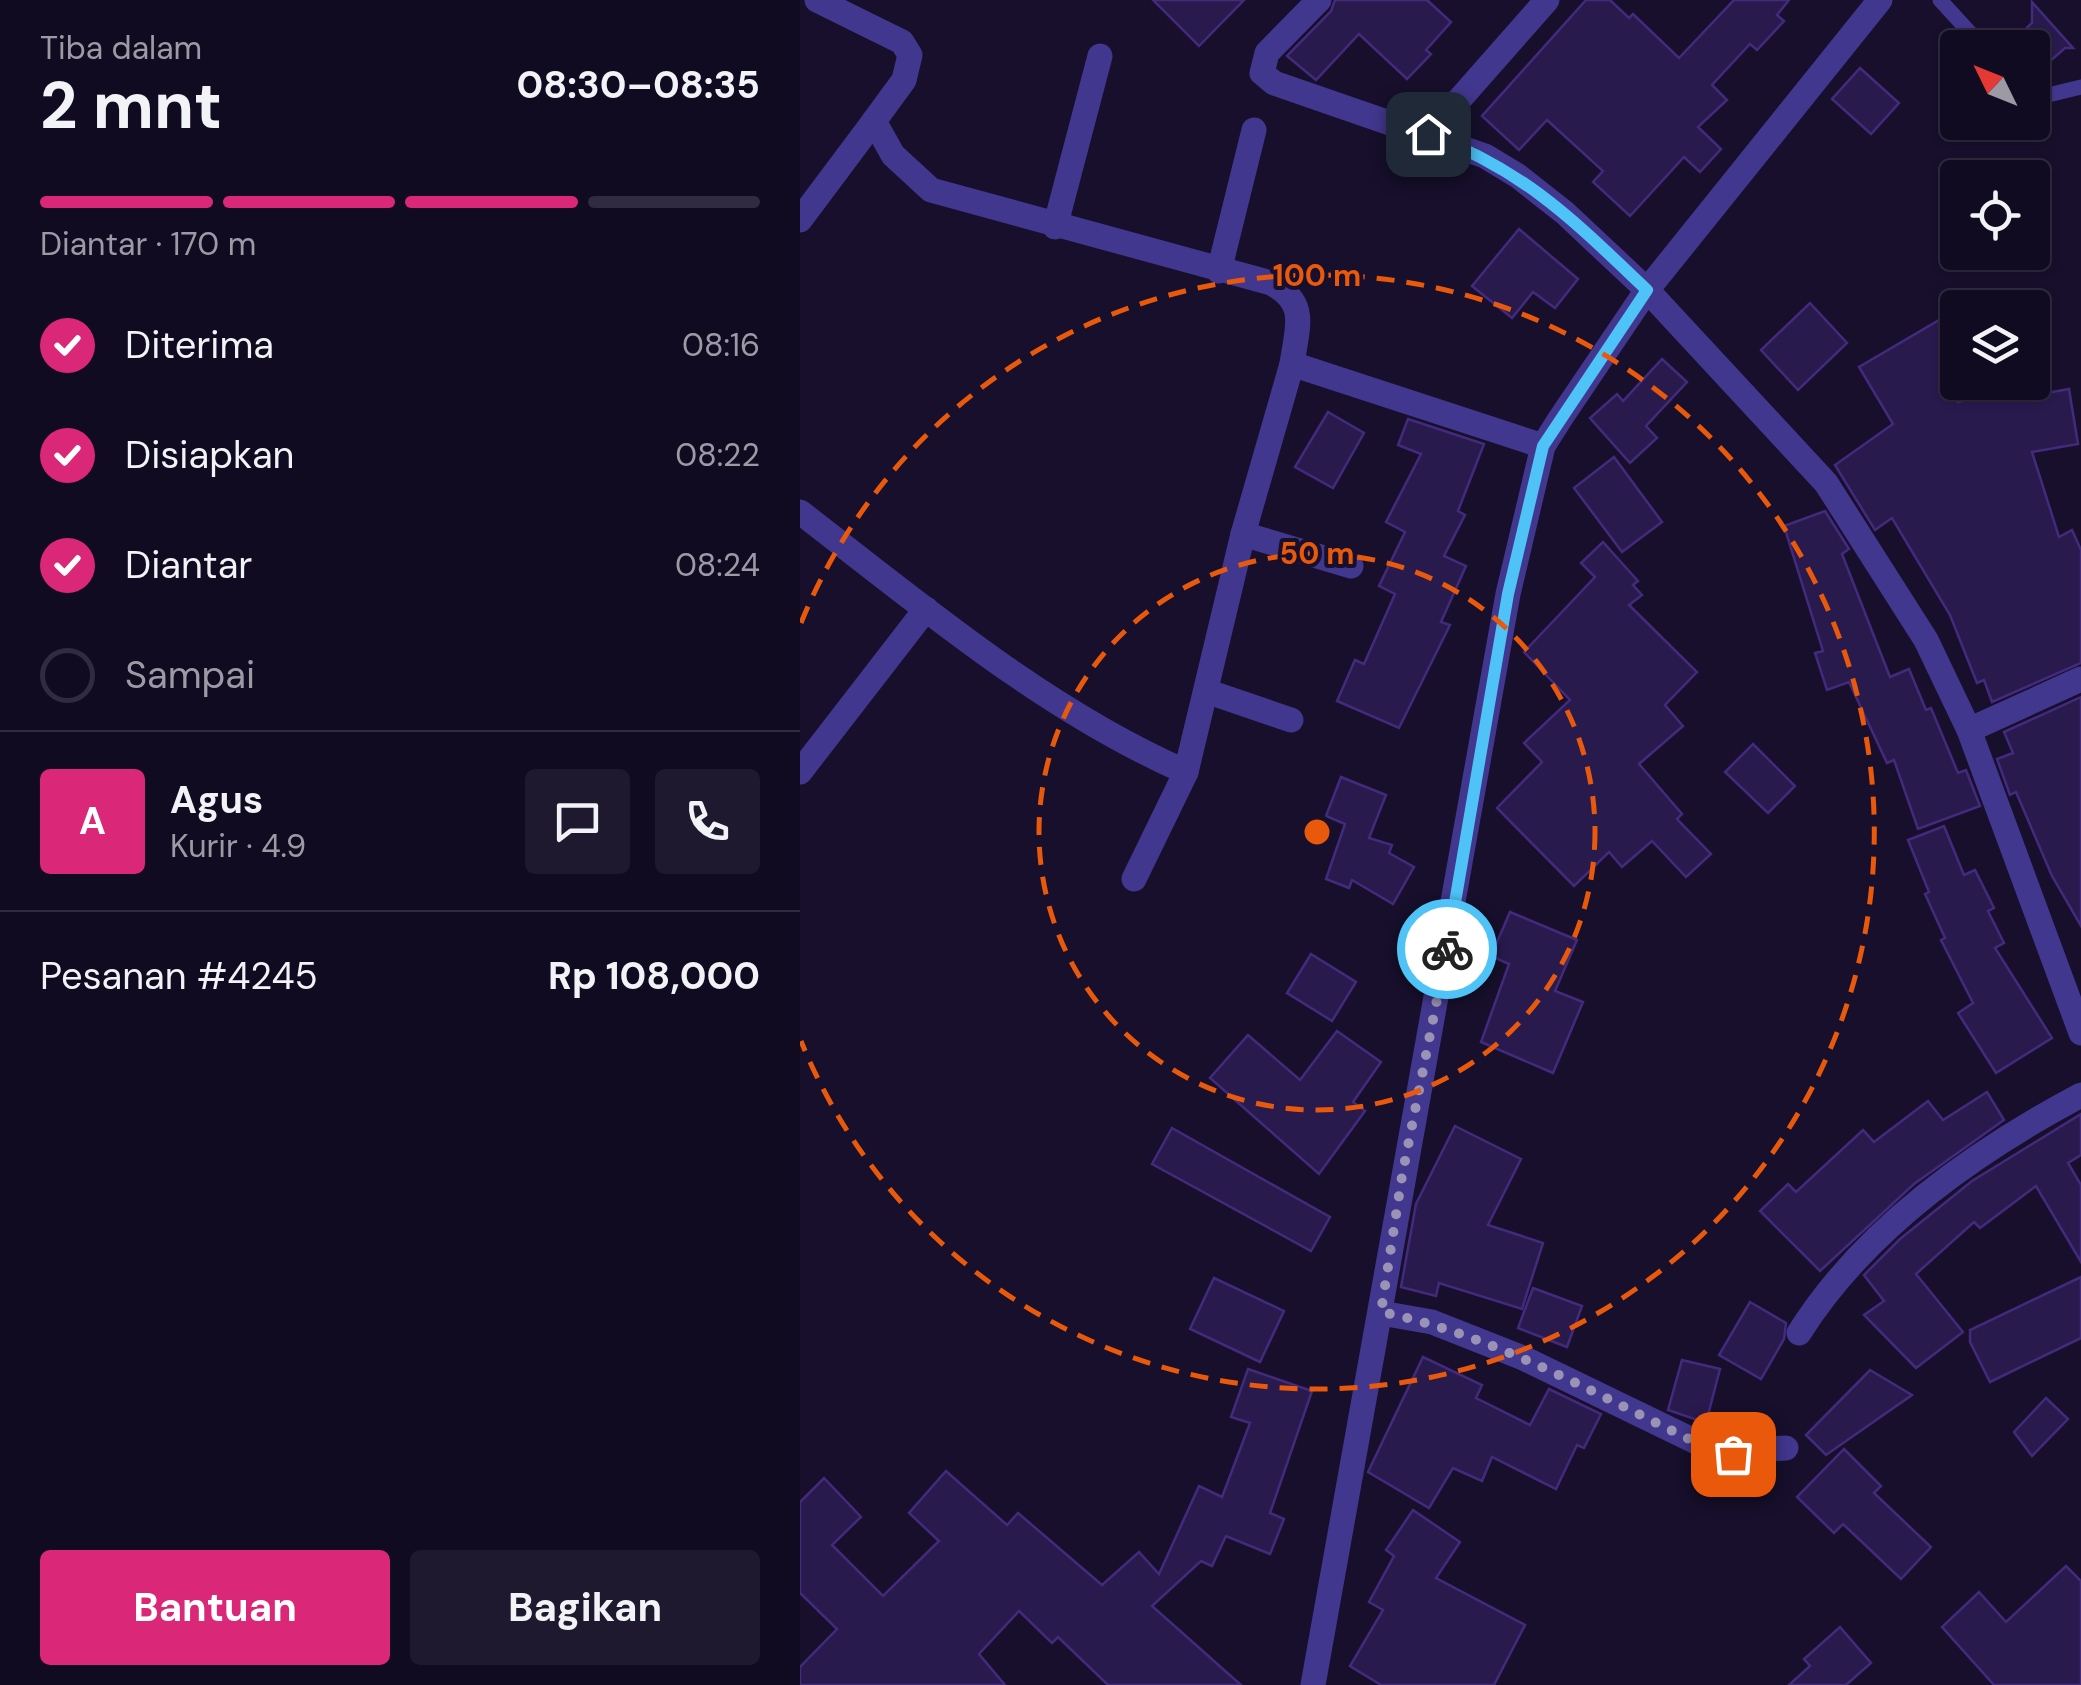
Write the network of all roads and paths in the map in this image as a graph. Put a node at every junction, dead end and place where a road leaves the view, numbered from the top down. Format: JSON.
{"nodes":[{"id":1,"x":817,"y":0,"type":"edge"},
{"id":2,"x":1319,"y":0,"type":"edge"},
{"id":3,"x":1547,"y":0,"type":"edge"},
{"id":4,"x":1880,"y":0,"type":"edge"},
{"id":5,"x":1940,"y":0,"type":"edge"},
{"id":6,"x":1968,"y":30,"type":"edge"},
{"id":7,"x":1100,"y":56,"type":"dead end"},
{"id":8,"x":2081,"y":87,"type":"edge"},
{"id":9,"x":2050,"y":95,"type":"edge"},
{"id":10,"x":874,"y":121,"type":"junction"},
{"id":11,"x":1254,"y":130,"type":"dead end"},
{"id":12,"x":1428,"y":134,"type":"junction"},
{"id":13,"x":800,"y":220,"type":"edge"},
{"id":14,"x":1055,"y":227,"type":"junction"},
{"id":15,"x":1219,"y":271,"type":"junction"},
{"id":16,"x":1647,"y":290,"type":"junction"},
{"id":17,"x":1292,"y":364,"type":"junction"},
{"id":18,"x":1543,"y":446,"type":"junction"},
{"id":19,"x":800,"y":512,"type":"edge"},
{"id":20,"x":1243,"y":534,"type":"junction"},
{"id":21,"x":1352,"y":566,"type":"dead end"},
{"id":22,"x":926,"y":609,"type":"junction"},
{"id":23,"x":2081,"y":679,"type":"edge"},
{"id":24,"x":1206,"y":691,"type":"junction"},
{"id":25,"x":1290,"y":720,"type":"dead end"},
{"id":26,"x":1969,"y":730,"type":"junction"},
{"id":27,"x":800,"y":772,"type":"edge"},
{"id":28,"x":1186,"y":772,"type":"junction"},
{"id":29,"x":1134,"y":879,"type":"dead end"},
{"id":30,"x":2081,"y":1033,"type":"edge"},
{"id":31,"x":2081,"y":1094,"type":"edge"},
{"id":32,"x":1381,"y":1312,"type":"junction"},
{"id":33,"x":1799,"y":1333,"type":"dead end"},
{"id":34,"x":1786,"y":1448,"type":"dead end"},
{"id":35,"x":1314,"y":1685,"type":"edge"}],
"edges":[{"from":1,"to":10,"type":"street"},
{"from":2,"to":12,"type":"street"},
{"from":3,"to":12,"type":"street"},
{"from":4,"to":16,"type":"street"},
{"from":5,"to":6,"type":"lane"},
{"from":7,"to":14,"type":"street"},
{"from":8,"to":9,"type":"lane"},
{"from":10,"to":13,"type":"street"},
{"from":10,"to":14,"type":"street"},
{"from":11,"to":15,"type":"street"},
{"from":12,"to":16,"type":"street"},
{"from":14,"to":15,"type":"street"},
{"from":15,"to":17,"type":"street"},
{"from":16,"to":18,"type":"street"},
{"from":16,"to":26,"type":"street"},
{"from":17,"to":18,"type":"street"},
{"from":17,"to":20,"type":"street"},
{"from":18,"to":32,"type":"street"},
{"from":19,"to":22,"type":"street"},
{"from":20,"to":21,"type":"street"},
{"from":20,"to":24,"type":"street"},
{"from":22,"to":27,"type":"street"},
{"from":22,"to":28,"type":"street"},
{"from":23,"to":26,"type":"street"},
{"from":24,"to":25,"type":"street"},
{"from":24,"to":28,"type":"street"},
{"from":26,"to":30,"type":"street"},
{"from":28,"to":29,"type":"street"},
{"from":31,"to":33,"type":"street"},
{"from":32,"to":34,"type":"street"},
{"from":32,"to":35,"type":"street"}]}
